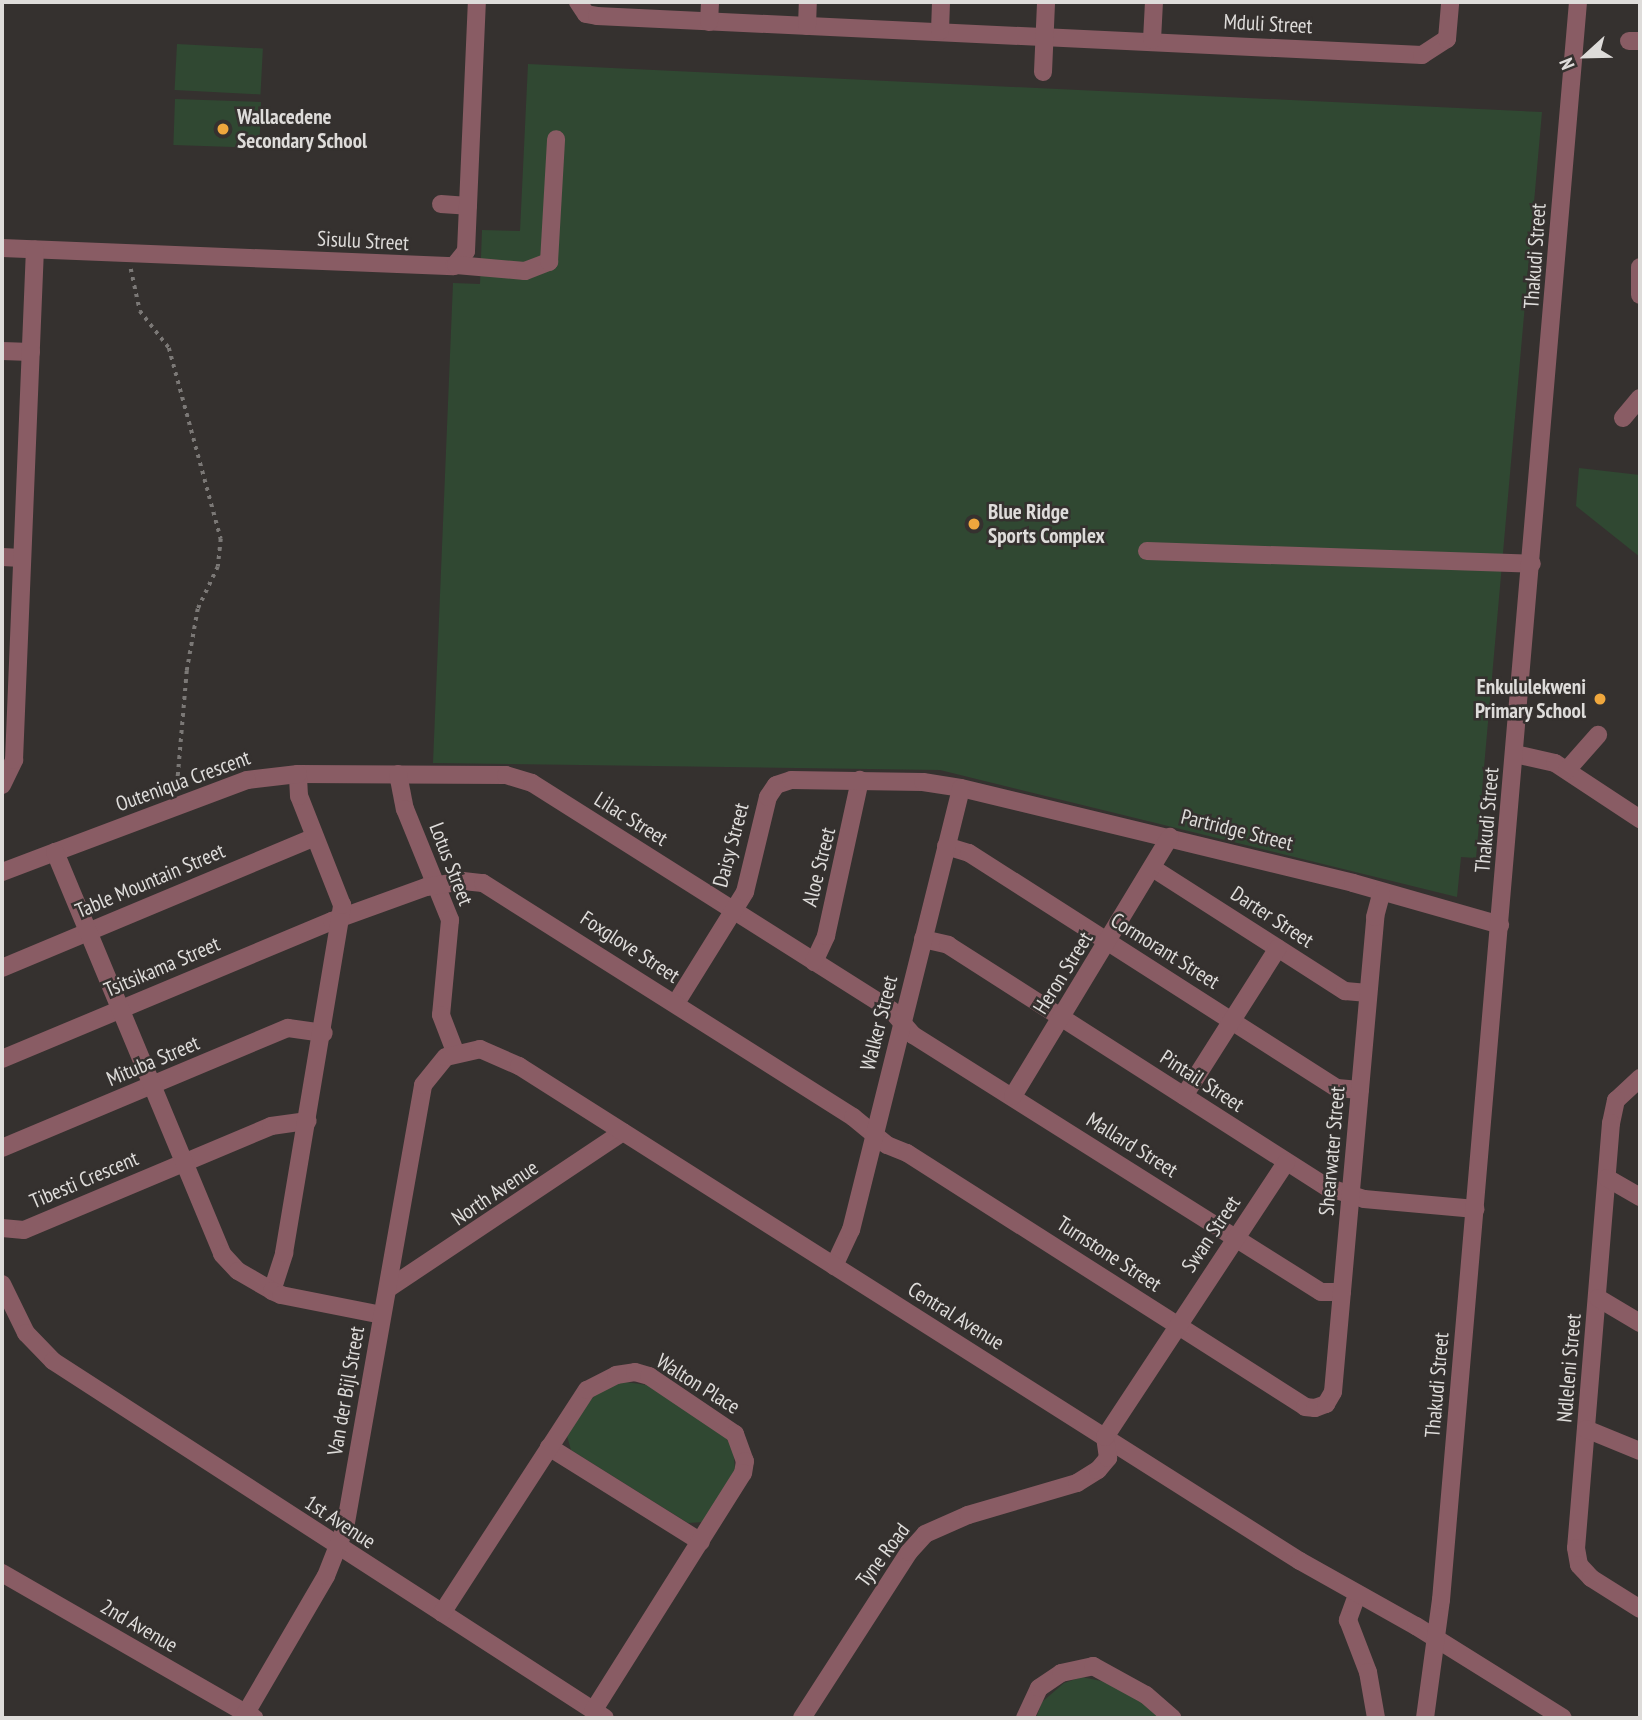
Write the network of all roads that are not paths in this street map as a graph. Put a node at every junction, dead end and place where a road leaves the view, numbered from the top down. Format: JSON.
{"nodes":[{"id":1,"x":477,"y":2,"type":"edge"},
{"id":2,"x":578,"y":2,"type":"edge"},
{"id":3,"x":710,"y":2,"type":"edge"},
{"id":4,"x":808,"y":2,"type":"edge"},
{"id":5,"x":941,"y":2,"type":"edge"},
{"id":6,"x":1046,"y":2,"type":"edge"},
{"id":7,"x":1154,"y":2,"type":"edge"},
{"id":8,"x":1450,"y":2,"type":"edge"},
{"id":9,"x":1578,"y":2,"type":"edge"},
{"id":10,"x":709,"y":22,"type":"junction"},
{"id":11,"x":807,"y":26,"type":"junction"},
{"id":12,"x":940,"y":31,"type":"junction"},
{"id":13,"x":1044,"y":37,"type":"junction"},
{"id":14,"x":1152,"y":40,"type":"junction"},
{"id":15,"x":1043,"y":72,"type":"dead end"},
{"id":16,"x":556,"y":139,"type":"dead end"},
{"id":17,"x":441,"y":204,"type":"dead end"},
{"id":18,"x":468,"y":206,"type":"junction"},
{"id":19,"x":2,"y":248,"type":"edge"},
{"id":20,"x":35,"y":249,"type":"junction"},
{"id":21,"x":456,"y":265,"type":"junction"},
{"id":22,"x":1640,"y":267,"type":"edge"},
{"id":23,"x":1640,"y":295,"type":"edge"},
{"id":24,"x":2,"y":351,"type":"edge"},
{"id":25,"x":31,"y":352,"type":"junction"},
{"id":26,"x":1640,"y":398,"type":"edge"},
{"id":27,"x":1623,"y":418,"type":"dead end"},
{"id":28,"x":1147,"y":551,"type":"dead end"},
{"id":29,"x":2,"y":557,"type":"edge"},
{"id":30,"x":22,"y":558,"type":"junction"},
{"id":31,"x":1532,"y":564,"type":"junction"},
{"id":32,"x":1598,"y":735,"type":"dead end"},
{"id":33,"x":1516,"y":754,"type":"junction"},
{"id":34,"x":1567,"y":770,"type":"junction"},
{"id":35,"x":298,"y":774,"type":"junction"},
{"id":36,"x":398,"y":774,"type":"junction"},
{"id":37,"x":859,"y":780,"type":"junction"},
{"id":38,"x":2,"y":785,"type":"edge"},
{"id":39,"x":961,"y":788,"type":"junction"},
{"id":40,"x":1640,"y":819,"type":"edge"},
{"id":41,"x":315,"y":836,"type":"junction"},
{"id":42,"x":1170,"y":837,"type":"junction"},
{"id":43,"x":946,"y":846,"type":"junction"},
{"id":44,"x":55,"y":852,"type":"junction"},
{"id":45,"x":1154,"y":869,"type":"junction"},
{"id":46,"x":2,"y":872,"type":"edge"},
{"id":47,"x":437,"y":886,"type":"junction"},
{"id":48,"x":1381,"y":894,"type":"junction"},
{"id":49,"x":734,"y":911,"type":"junction"},
{"id":50,"x":341,"y":919,"type":"junction"},
{"id":51,"x":1500,"y":925,"type":"junction"},
{"id":52,"x":88,"y":932,"type":"junction"},
{"id":53,"x":923,"y":939,"type":"junction"},
{"id":54,"x":1108,"y":943,"type":"junction"},
{"id":55,"x":1278,"y":948,"type":"junction"},
{"id":56,"x":814,"y":962,"type":"junction"},
{"id":57,"x":2,"y":968,"type":"edge"},
{"id":58,"x":1368,"y":993,"type":"junction"},
{"id":59,"x":676,"y":1003,"type":"junction"},
{"id":60,"x":120,"y":1010,"type":"junction"},
{"id":61,"x":1062,"y":1018,"type":"junction"},
{"id":62,"x":1232,"y":1021,"type":"junction"},
{"id":63,"x":902,"y":1023,"type":"junction"},
{"id":64,"x":324,"y":1033,"type":"junction"},
{"id":65,"x":450,"y":1055,"type":"junction"},
{"id":66,"x":2,"y":1059,"type":"edge"},
{"id":67,"x":1640,"y":1078,"type":"edge"},
{"id":68,"x":151,"y":1086,"type":"junction"},
{"id":69,"x":1360,"y":1090,"type":"junction"},
{"id":70,"x":1013,"y":1096,"type":"junction"},
{"id":71,"x":1184,"y":1096,"type":"junction"},
{"id":72,"x":308,"y":1121,"type":"junction"},
{"id":73,"x":623,"y":1132,"type":"junction"},
{"id":74,"x":875,"y":1132,"type":"junction"},
{"id":75,"x":2,"y":1148,"type":"edge"},
{"id":76,"x":1286,"y":1162,"type":"junction"},
{"id":77,"x":183,"y":1163,"type":"junction"},
{"id":78,"x":1607,"y":1178,"type":"junction"},
{"id":79,"x":1351,"y":1194,"type":"junction"},
{"id":80,"x":1640,"y":1197,"type":"edge"},
{"id":81,"x":1475,"y":1209,"type":"junction"},
{"id":82,"x":3,"y":1234,"type":"edge"},
{"id":83,"x":1235,"y":1237,"type":"junction"},
{"id":84,"x":834,"y":1266,"type":"junction"},
{"id":85,"x":2,"y":1284,"type":"edge"},
{"id":86,"x":389,"y":1288,"type":"junction"},
{"id":87,"x":272,"y":1291,"type":"junction"},
{"id":88,"x":1342,"y":1292,"type":"junction"},
{"id":89,"x":1598,"y":1298,"type":"junction"},
{"id":90,"x":382,"y":1315,"type":"junction"},
{"id":91,"x":1640,"y":1323,"type":"edge"},
{"id":92,"x":1177,"y":1325,"type":"junction"},
{"id":93,"x":1320,"y":1407,"type":"joint"},
{"id":94,"x":1586,"y":1429,"type":"junction"},
{"id":95,"x":1105,"y":1437,"type":"junction"},
{"id":96,"x":549,"y":1447,"type":"junction"},
{"id":97,"x":1640,"y":1451,"type":"edge"},
{"id":98,"x":701,"y":1542,"type":"junction"},
{"id":99,"x":338,"y":1549,"type":"junction"},
{"id":100,"x":2,"y":1573,"type":"edge"},
{"id":101,"x":1357,"y":1595,"type":"junction"},
{"id":102,"x":1640,"y":1609,"type":"edge"},
{"id":103,"x":442,"y":1613,"type":"junction"},
{"id":104,"x":1437,"y":1643,"type":"junction"},
{"id":105,"x":599,"y":1715,"type":"edge"},
{"id":106,"x":248,"y":1717,"type":"edge"},
{"id":107,"x":802,"y":1718,"type":"edge"},
{"id":108,"x":1025,"y":1718,"type":"edge"},
{"id":109,"x":1172,"y":1718,"type":"edge"},
{"id":110,"x":1376,"y":1718,"type":"edge"},
{"id":111,"x":1426,"y":1718,"type":"edge"},
{"id":112,"x":1563,"y":1718,"type":"edge"}],
"edges":[{"from":1,"to":18,"type":"street"},
{"from":2,"to":10,"type":"street","name":"Mduli Street"},
{"from":3,"to":10,"type":"street"},
{"from":4,"to":11,"type":"street"},
{"from":5,"to":12,"type":"street"},
{"from":6,"to":13,"type":"street"},
{"from":7,"to":14,"type":"street"},
{"from":8,"to":14,"type":"street","name":"Mduli Street"},
{"from":9,"to":31,"type":"street","name":"Thakudi Street"},
{"from":10,"to":11,"type":"street","name":"Mduli Street"},
{"from":11,"to":12,"type":"street","name":"Mduli Street"},
{"from":12,"to":13,"type":"street","name":"Mduli Street"},
{"from":13,"to":14,"type":"street","name":"Mduli Street"},
{"from":13,"to":15,"type":"street"},
{"from":16,"to":21,"type":"street","name":"Sisulu Street"},
{"from":17,"to":18,"type":"street"},
{"from":18,"to":21,"type":"street"},
{"from":19,"to":20,"type":"street","name":"Sisulu Street"},
{"from":20,"to":21,"type":"street","name":"Sisulu Street"},
{"from":20,"to":25,"type":"street"},
{"from":22,"to":23,"type":"street"},
{"from":24,"to":25,"type":"street"},
{"from":25,"to":30,"type":"street"},
{"from":26,"to":27,"type":"street"},
{"from":28,"to":31,"type":"street"},
{"from":29,"to":30,"type":"street"},
{"from":30,"to":38,"type":"street"},
{"from":31,"to":33,"type":"street","name":"Thakudi Street"},
{"from":32,"to":34,"type":"street"},
{"from":33,"to":34,"type":"street"},
{"from":33,"to":51,"type":"street","name":"Thakudi Street"},
{"from":34,"to":40,"type":"street"},
{"from":35,"to":36,"type":"street","name":"Lilac Street"},
{"from":35,"to":41,"type":"street"},
{"from":35,"to":44,"type":"street","name":"Outeniqua Crescent"},
{"from":36,"to":47,"type":"street","name":"Lotus Street"},
{"from":36,"to":49,"type":"street","name":"Lilac Street"},
{"from":37,"to":39,"type":"street","name":"Daisy Street"},
{"from":37,"to":49,"type":"street","name":"Daisy Street"},
{"from":37,"to":56,"type":"street","name":"Aloe Street"},
{"from":39,"to":42,"type":"street","name":"Partridge Street"},
{"from":39,"to":43,"type":"street","name":"Walker Street"},
{"from":41,"to":50,"type":"street"},
{"from":41,"to":52,"type":"street","name":"Table Mountain Street"},
{"from":42,"to":45,"type":"street","name":"Heron Street"},
{"from":42,"to":48,"type":"street","name":"Partridge Street"},
{"from":43,"to":53,"type":"street","name":"Walker Street"},
{"from":43,"to":54,"type":"street","name":"Cormorant Street"},
{"from":44,"to":46,"type":"street"},
{"from":44,"to":52,"type":"street"},
{"from":45,"to":54,"type":"street","name":"Heron Street"},
{"from":45,"to":55,"type":"street","name":"Darter Street"},
{"from":47,"to":50,"type":"street","name":"Foxglove Street"},
{"from":47,"to":59,"type":"street","name":"Foxglove Street"},
{"from":47,"to":65,"type":"street","name":"Lotus Street"},
{"from":48,"to":51,"type":"street","name":"Partridge Street"},
{"from":48,"to":58,"type":"street","name":"Shearwater Street"},
{"from":49,"to":56,"type":"street","name":"Lilac Street"},
{"from":49,"to":59,"type":"street","name":"Daisy Street"},
{"from":50,"to":60,"type":"street","name":"Tsitsikama Street"},
{"from":50,"to":64,"type":"street"},
{"from":51,"to":81,"type":"street","name":"Thakudi Street"},
{"from":52,"to":57,"type":"street","name":"Table Mountain Street"},
{"from":52,"to":60,"type":"street"},
{"from":53,"to":61,"type":"street","name":"Pintail Street"},
{"from":53,"to":63,"type":"street","name":"Walker Street"},
{"from":54,"to":61,"type":"street","name":"Heron Street"},
{"from":54,"to":62,"type":"street","name":"Cormorant Street"},
{"from":55,"to":58,"type":"street","name":"Darter Street"},
{"from":55,"to":62,"type":"street"},
{"from":56,"to":63,"type":"street","name":"Lilac Street"},
{"from":58,"to":69,"type":"street","name":"Shearwater Street"},
{"from":59,"to":74,"type":"street","name":"Foxglove Street"},
{"from":60,"to":66,"type":"street","name":"Tsitsikama Street"},
{"from":60,"to":68,"type":"street"},
{"from":61,"to":70,"type":"street","name":"Heron Street"},
{"from":61,"to":71,"type":"street","name":"Pintail Street"},
{"from":62,"to":69,"type":"street","name":"Cormorant Street"},
{"from":62,"to":71,"type":"street"},
{"from":63,"to":70,"type":"street","name":"Mallard Street"},
{"from":63,"to":74,"type":"street","name":"Walker Street"},
{"from":64,"to":68,"type":"street","name":"Mituba Street"},
{"from":64,"to":72,"type":"street"},
{"from":65,"to":73,"type":"street","name":"Central Avenue"},
{"from":65,"to":86,"type":"street","name":"Van der Bijl Street"},
{"from":67,"to":78,"type":"street","name":"Ndleleni Street"},
{"from":68,"to":75,"type":"street","name":"Mituba Street"},
{"from":68,"to":77,"type":"street"},
{"from":69,"to":79,"type":"street","name":"Shearwater Street"},
{"from":70,"to":83,"type":"street","name":"Mallard Street"},
{"from":71,"to":76,"type":"street","name":"Pintail Street"},
{"from":72,"to":77,"type":"street","name":"Tibesti Crescent"},
{"from":72,"to":87,"type":"street"},
{"from":73,"to":84,"type":"street","name":"Central Avenue"},
{"from":73,"to":86,"type":"street","name":"North Avenue"},
{"from":74,"to":84,"type":"street","name":"Walker Street"},
{"from":74,"to":92,"type":"street","name":"Turnstone Street"},
{"from":76,"to":79,"type":"street","name":"Pintail Street"},
{"from":76,"to":83,"type":"street","name":"Swan Street"},
{"from":77,"to":82,"type":"street","name":"Tibesti Crescent"},
{"from":77,"to":87,"type":"street"},
{"from":78,"to":80,"type":"street"},
{"from":78,"to":89,"type":"street","name":"Ndleleni Street"},
{"from":79,"to":81,"type":"street","name":"Pintail Street"},
{"from":79,"to":88,"type":"street","name":"Shearwater Street"},
{"from":81,"to":104,"type":"street","name":"Thakudi Street"},
{"from":83,"to":88,"type":"street","name":"Mallard Street"},
{"from":83,"to":92,"type":"street","name":"Swan Street"},
{"from":84,"to":95,"type":"street","name":"Central Avenue"},
{"from":85,"to":99,"type":"street","name":"1st Avenue"},
{"from":86,"to":90,"type":"street","name":"Van der Bijl Street"},
{"from":87,"to":90,"type":"street"},
{"from":88,"to":93,"type":"street","name":"Shearwater Street"},
{"from":89,"to":91,"type":"street"},
{"from":89,"to":94,"type":"street","name":"Ndleleni Street"},
{"from":90,"to":99,"type":"street","name":"Van der Bijl Street"},
{"from":92,"to":93,"type":"street","name":"Turnstone Street"},
{"from":92,"to":95,"type":"street","name":"Swan Street"},
{"from":94,"to":97,"type":"street"},
{"from":94,"to":102,"type":"street","name":"Ndleleni Street"},
{"from":95,"to":101,"type":"street","name":"Central Avenue"},
{"from":95,"to":107,"type":"street","name":"Tyne Road"},
{"from":96,"to":98,"type":"street"},
{"from":96,"to":98,"type":"street","name":"Walton Place"},
{"from":96,"to":103,"type":"street","name":"Walton Place"},
{"from":98,"to":105,"type":"street","name":"Walton Place"},
{"from":99,"to":103,"type":"street","name":"1st Avenue"},
{"from":99,"to":106,"type":"street","name":"Van der Bijl Street"},
{"from":100,"to":106,"type":"street","name":"2nd Avenue"},
{"from":101,"to":104,"type":"street","name":"Central Avenue"},
{"from":101,"to":110,"type":"street"},
{"from":103,"to":105,"type":"street","name":"1st Avenue"},
{"from":104,"to":111,"type":"street","name":"Thakudi Street"},
{"from":104,"to":112,"type":"street","name":"Central Avenue"},
{"from":108,"to":109,"type":"street"}]}
